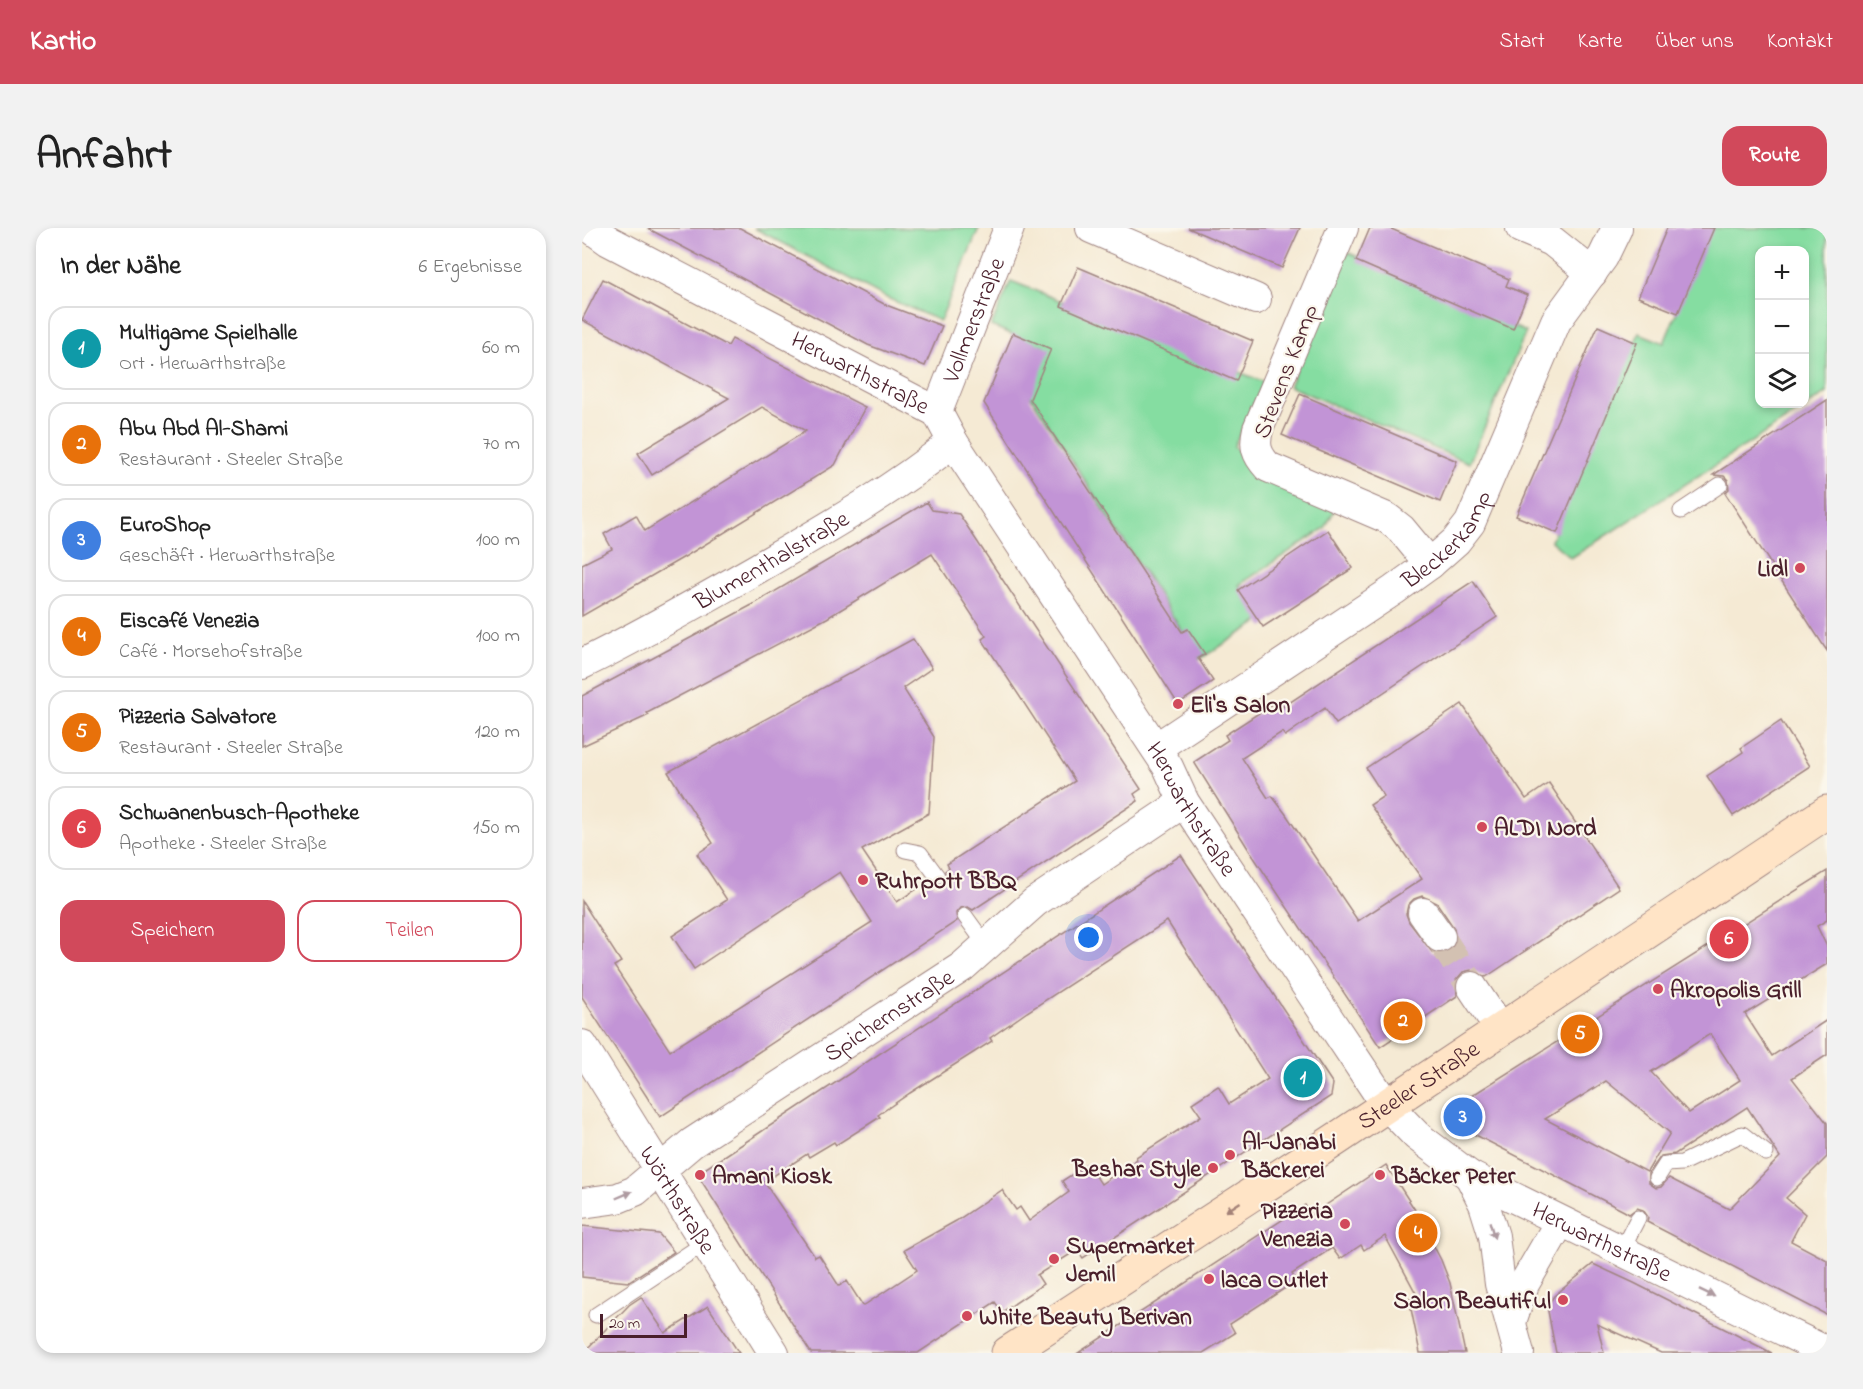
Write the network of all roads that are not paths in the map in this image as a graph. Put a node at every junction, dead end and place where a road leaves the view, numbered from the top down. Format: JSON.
{"nodes":[{"id":1,"x":591,"y":228,"type":"edge"},
{"id":2,"x":1009,"y":228,"type":"edge"},
{"id":3,"x":1091,"y":228,"type":"edge"},
{"id":4,"x":1343,"y":228,"type":"edge"},
{"id":5,"x":1521,"y":228,"type":"edge"},
{"id":6,"x":1617,"y":228,"type":"edge"},
{"id":7,"x":1592,"y":273,"type":"junction"},
{"id":8,"x":1256,"y":299,"type":"dead end"},
{"id":9,"x":937,"y":412,"type":"junction"},
{"id":10,"x":953,"y":442,"type":"junction"},
{"id":11,"x":1720,"y":485,"type":"dead end"},
{"id":12,"x":1681,"y":511,"type":"dead end"},
{"id":13,"x":1430,"y":564,"type":"junction"},
{"id":14,"x":582,"y":664,"type":"edge"},
{"id":15,"x":1156,"y":748,"type":"junction"},
{"id":16,"x":1184,"y":802,"type":"junction"},
{"id":17,"x":1827,"y":812,"type":"edge"},
{"id":18,"x":905,"y":850,"type":"dead end"},
{"id":19,"x":937,"y":876,"type":"dead end"},
{"id":20,"x":966,"y":916,"type":"dead end"},
{"id":21,"x":989,"y":944,"type":"junction"},
{"id":22,"x":1472,"y":987,"type":"tunnel mouth"},
{"id":23,"x":1500,"y":1029,"type":"junction"},
{"id":24,"x":582,"y":1045,"type":"edge"},
{"id":25,"x":1386,"y":1106,"type":"junction"},
{"id":26,"x":1766,"y":1153,"type":"dead end"},
{"id":27,"x":659,"y":1170,"type":"junction"},
{"id":28,"x":1470,"y":1176,"type":"junction"},
{"id":29,"x":1658,"y":1178,"type":"dead end"},
{"id":30,"x":582,"y":1203,"type":"edge"},
{"id":31,"x":1638,"y":1218,"type":"dead end"},
{"id":32,"x":1560,"y":1222,"type":"junction"},
{"id":33,"x":706,"y":1242,"type":"junction"},
{"id":34,"x":1622,"y":1251,"type":"junction"},
{"id":35,"x":596,"y":1315,"type":"dead end"},
{"id":36,"x":1512,"y":1319,"type":"junction"},
{"id":37,"x":1827,"y":1352,"type":"edge"},
{"id":38,"x":774,"y":1353,"type":"edge"},
{"id":39,"x":1008,"y":1353,"type":"edge"},
{"id":40,"x":1519,"y":1353,"type":"edge"}],
"edges":[{"from":1,"to":9,"type":"street","name":"Herwarthstraße"},
{"from":2,"to":9,"type":"street","name":"Vollmerstraße"},
{"from":3,"to":8,"type":"street"},
{"from":4,"to":13,"type":"street","name":"Stevens Kamp"},
{"from":5,"to":7,"type":"street"},
{"from":6,"to":7,"type":"street","name":"Bleckerkamp"},
{"from":7,"to":13,"type":"street","name":"Bleckerkamp"},
{"from":9,"to":10,"type":"street","name":"Herwarthstraße"},
{"from":10,"to":14,"type":"street","name":"Blumenthalstraße"},
{"from":10,"to":15,"type":"street","name":"Herwarthstraße"},
{"from":11,"to":12,"type":"lane"},
{"from":13,"to":15,"type":"street","name":"Bleckerkamp"},
{"from":15,"to":16,"type":"street","name":"Herwarthstraße"},
{"from":16,"to":21,"type":"street","name":"Spichernstraße"},
{"from":16,"to":25,"type":"street","name":"Herwarthstraße"},
{"from":17,"to":23,"type":"main road","name":"Steeler Straße"},
{"from":18,"to":19,"type":"lane"},
{"from":20,"to":21,"type":"lane"},
{"from":21,"to":27,"type":"street","name":"Spichernstraße"},
{"from":22,"to":23,"type":"street"},
{"from":23,"to":25,"type":"main road","name":"Steeler Straße"},
{"from":24,"to":27,"type":"street","name":"Wörthstraße"},
{"from":25,"to":28,"type":"street","name":"Herwarthstraße"},
{"from":25,"to":39,"type":"main road","name":"Steeler Straße","one_way":true},
{"from":26,"to":29,"type":"lane"},
{"from":30,"to":27,"type":"street","name":"Spichernstraße","one_way":true},
{"from":27,"to":33,"type":"street","name":"Wörthstraße"},
{"from":28,"to":32,"type":"street","name":"Herwarthstraße"},
{"from":28,"to":36,"type":"street","one_way":true},
{"from":31,"to":34,"type":"lane"},
{"from":32,"to":34,"type":"street","name":"Herwarthstraße"},
{"from":32,"to":36,"type":"street"},
{"from":33,"to":35,"type":"lane"},
{"from":33,"to":38,"type":"street","name":"Wörthstraße"},
{"from":34,"to":37,"type":"street","name":"Herwarthstraße","one_way":true},
{"from":36,"to":40,"type":"street"}]}
